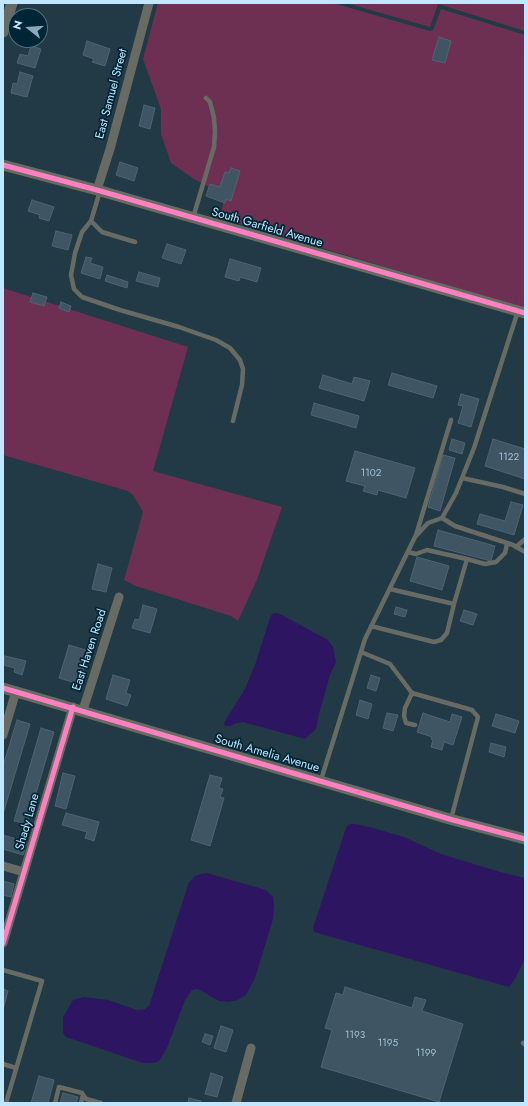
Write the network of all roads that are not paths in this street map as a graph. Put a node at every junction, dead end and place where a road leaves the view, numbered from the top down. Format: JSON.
{"nodes":[{"id":1,"x":12,"y":3,"type":"edge"},
{"id":2,"x":150,"y":3,"type":"edge"},
{"id":3,"x":3,"y":32,"type":"edge"},
{"id":4,"x":206,"y":98,"type":"dead end"},
{"id":5,"x":3,"y":165,"type":"edge"},
{"id":6,"x":98,"y":190,"type":"junction"},
{"id":7,"x":193,"y":218,"type":"junction"},
{"id":8,"x":91,"y":221,"type":"junction"},
{"id":9,"x":135,"y":242,"type":"dead end"},
{"id":10,"x":522,"y":312,"type":"edge"},
{"id":11,"x":450,"y":420,"type":"dead end"},
{"id":12,"x":233,"y":421,"type":"dead end"},
{"id":13,"x":462,"y":478,"type":"junction"},
{"id":14,"x":525,"y":494,"type":"edge"},
{"id":15,"x":442,"y":518,"type":"junction"},
{"id":16,"x":415,"y":537,"type":"junction"},
{"id":17,"x":525,"y":539,"type":"edge"},
{"id":18,"x":507,"y":544,"type":"junction"},
{"id":19,"x":516,"y":547,"type":"junction"},
{"id":20,"x":408,"y":552,"type":"junction"},
{"id":21,"x":525,"y":552,"type":"edge"},
{"id":22,"x":467,"y":560,"type":"junction"},
{"id":23,"x":390,"y":589,"type":"junction"},
{"id":24,"x":119,"y":597,"type":"dead end"},
{"id":25,"x":454,"y":604,"type":"junction"},
{"id":26,"x":372,"y":626,"type":"junction"},
{"id":27,"x":361,"y":652,"type":"junction"},
{"id":28,"x":3,"y":688,"type":"edge"},
{"id":29,"x":16,"y":691,"type":"junction"},
{"id":30,"x":412,"y":693,"type":"junction"},
{"id":31,"x":78,"y":709,"type":"junction"},
{"id":32,"x":415,"y":725,"type":"dead end"},
{"id":33,"x":3,"y":735,"type":"edge"},
{"id":34,"x":321,"y":780,"type":"junction"},
{"id":35,"x":451,"y":819,"type":"junction"},
{"id":36,"x":525,"y":839,"type":"edge"},
{"id":37,"x":3,"y":866,"type":"edge"},
{"id":38,"x":24,"y":872,"type":"junction"},
{"id":39,"x":3,"y":943,"type":"edge"},
{"id":40,"x":3,"y":970,"type":"edge"},
{"id":41,"x":252,"y":1048,"type":"dead end"},
{"id":42,"x":3,"y":1064,"type":"edge"},
{"id":43,"x":16,"y":1068,"type":"junction"},
{"id":44,"x":83,"y":1095,"type":"junction"},
{"id":45,"x":6,"y":1103,"type":"edge"},
{"id":46,"x":54,"y":1103,"type":"edge"},
{"id":47,"x":81,"y":1103,"type":"edge"},
{"id":48,"x":101,"y":1103,"type":"edge"},
{"id":49,"x":236,"y":1103,"type":"edge"}],
"edges":[{"from":1,"to":3,"type":"street"},
{"from":2,"to":6,"type":"street","name":"East Samuel Street"},
{"from":4,"to":7,"type":"lane"},
{"from":5,"to":6,"type":"street","name":"South Garfield Avenue"},
{"from":6,"to":7,"type":"street","name":"South Garfield Avenue"},
{"from":6,"to":8,"type":"lane"},
{"from":7,"to":10,"type":"street","name":"South Garfield Avenue"},
{"from":8,"to":9,"type":"lane"},
{"from":8,"to":12,"type":"lane"},
{"from":10,"to":13,"type":"lane"},
{"from":11,"to":16,"type":"lane"},
{"from":13,"to":14,"type":"lane"},
{"from":13,"to":15,"type":"lane"},
{"from":15,"to":16,"type":"lane"},
{"from":15,"to":18,"type":"lane"},
{"from":16,"to":20,"type":"lane"},
{"from":17,"to":19,"type":"lane"},
{"from":18,"to":19,"type":"lane"},
{"from":18,"to":22,"type":"lane"},
{"from":19,"to":21,"type":"lane"},
{"from":20,"to":22,"type":"lane"},
{"from":20,"to":23,"type":"lane"},
{"from":22,"to":25,"type":"lane"},
{"from":23,"to":25,"type":"lane"},
{"from":23,"to":26,"type":"lane"},
{"from":24,"to":31,"type":"street","name":"East Haven Road"},
{"from":25,"to":26,"type":"lane"},
{"from":26,"to":27,"type":"lane"},
{"from":27,"to":30,"type":"lane"},
{"from":27,"to":34,"type":"lane"},
{"from":28,"to":29,"type":"street","name":"South Amelia Avenue"},
{"from":29,"to":31,"type":"street","name":"South Amelia Avenue"},
{"from":29,"to":33,"type":"street"},
{"from":30,"to":32,"type":"lane"},
{"from":30,"to":35,"type":"lane"},
{"from":31,"to":34,"type":"street","name":"South Amelia Avenue"},
{"from":31,"to":38,"type":"street","name":"Shady Lane"},
{"from":34,"to":35,"type":"street","name":"South Amelia Avenue"},
{"from":35,"to":36,"type":"street","name":"South Amelia Avenue"},
{"from":37,"to":38,"type":"street"},
{"from":38,"to":39,"type":"street","name":"Shady Lane"},
{"from":40,"to":43,"type":"lane"},
{"from":41,"to":49,"type":"street"},
{"from":42,"to":43,"type":"lane"},
{"from":43,"to":45,"type":"lane"},
{"from":44,"to":46,"type":"lane"},
{"from":44,"to":47,"type":"lane"},
{"from":44,"to":48,"type":"lane"}]}
